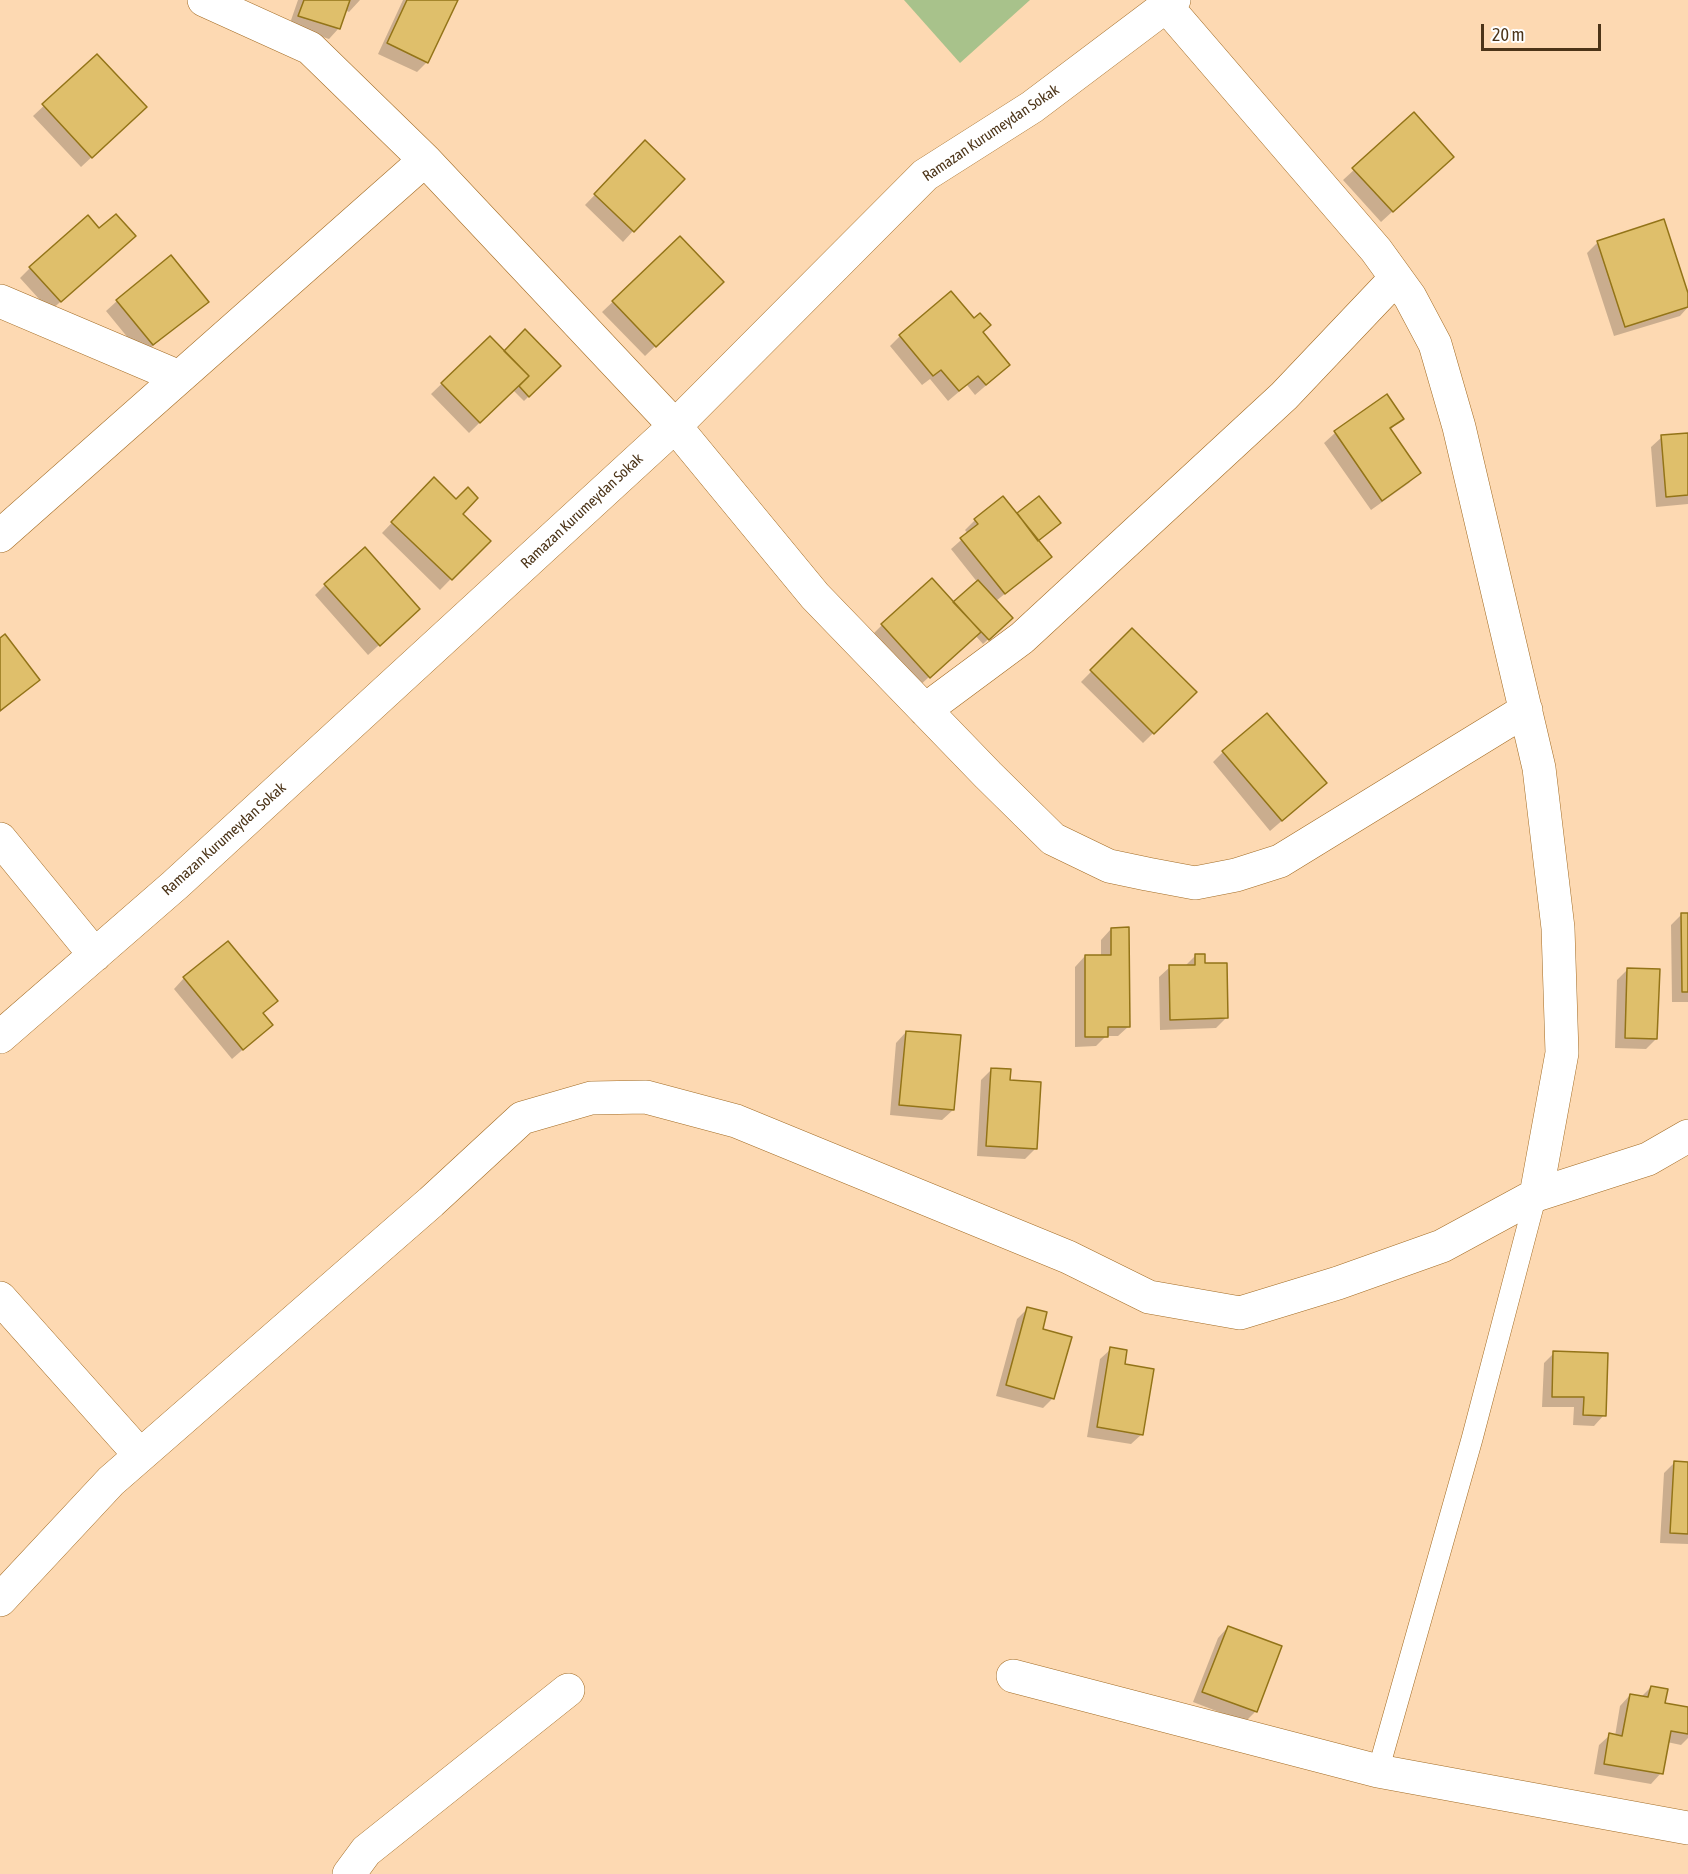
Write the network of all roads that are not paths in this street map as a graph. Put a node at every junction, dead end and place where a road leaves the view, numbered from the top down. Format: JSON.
{"nodes":[{"id":1,"x":204,"y":0,"type":"edge"},
{"id":2,"x":1171,"y":3,"type":"edge"},
{"id":3,"x":425,"y":160,"type":"junction"},
{"id":4,"x":1396,"y":278,"type":"junction"},
{"id":5,"x":0,"y":301,"type":"edge"},
{"id":6,"x":179,"y":377,"type":"junction"},
{"id":7,"x":675,"y":426,"type":"junction"},
{"id":8,"x":0,"y":536,"type":"edge"},
{"id":9,"x":925,"y":710,"type":"junction"},
{"id":10,"x":1526,"y":710,"type":"junction"},
{"id":11,"x":0,"y":839,"type":"edge"},
{"id":12,"x":94,"y":955,"type":"junction"},
{"id":13,"x":0,"y":1037,"type":"edge"},
{"id":14,"x":1688,"y":1136,"type":"edge"},
{"id":15,"x":1536,"y":1195,"type":"junction"},
{"id":16,"x":0,"y":1298,"type":"edge"},
{"id":17,"x":140,"y":1455,"type":"junction"},
{"id":18,"x":0,"y":1600,"type":"edge"},
{"id":19,"x":1013,"y":1676,"type":"dead end"},
{"id":20,"x":568,"y":1690,"type":"dead end"},
{"id":21,"x":1378,"y":1771,"type":"junction"},
{"id":22,"x":1688,"y":1828,"type":"edge"},
{"id":23,"x":349,"y":1874,"type":"edge"}],
"edges":[{"from":1,"to":3,"type":"street"},
{"from":2,"to":4,"type":"street"},
{"from":2,"to":7,"type":"street","name":"Ramazan Kurumeydan Sokak"},
{"from":3,"to":6,"type":"street"},
{"from":3,"to":7,"type":"street"},
{"from":4,"to":9,"type":"street"},
{"from":4,"to":10,"type":"street"},
{"from":5,"to":6,"type":"street"},
{"from":6,"to":8,"type":"street"},
{"from":7,"to":9,"type":"street"},
{"from":7,"to":12,"type":"street","name":"Ramazan Kurumeydan Sokak"},
{"from":9,"to":10,"type":"street"},
{"from":10,"to":15,"type":"street"},
{"from":11,"to":12,"type":"street"},
{"from":12,"to":13,"type":"street","name":"Ramazan Kurumeydan Sokak"},
{"from":14,"to":15,"type":"street"},
{"from":15,"to":17,"type":"street"},
{"from":15,"to":21,"type":"lane"},
{"from":16,"to":17,"type":"street"},
{"from":17,"to":18,"type":"street"},
{"from":19,"to":21,"type":"street"},
{"from":20,"to":23,"type":"street"},
{"from":21,"to":22,"type":"street"}]}
